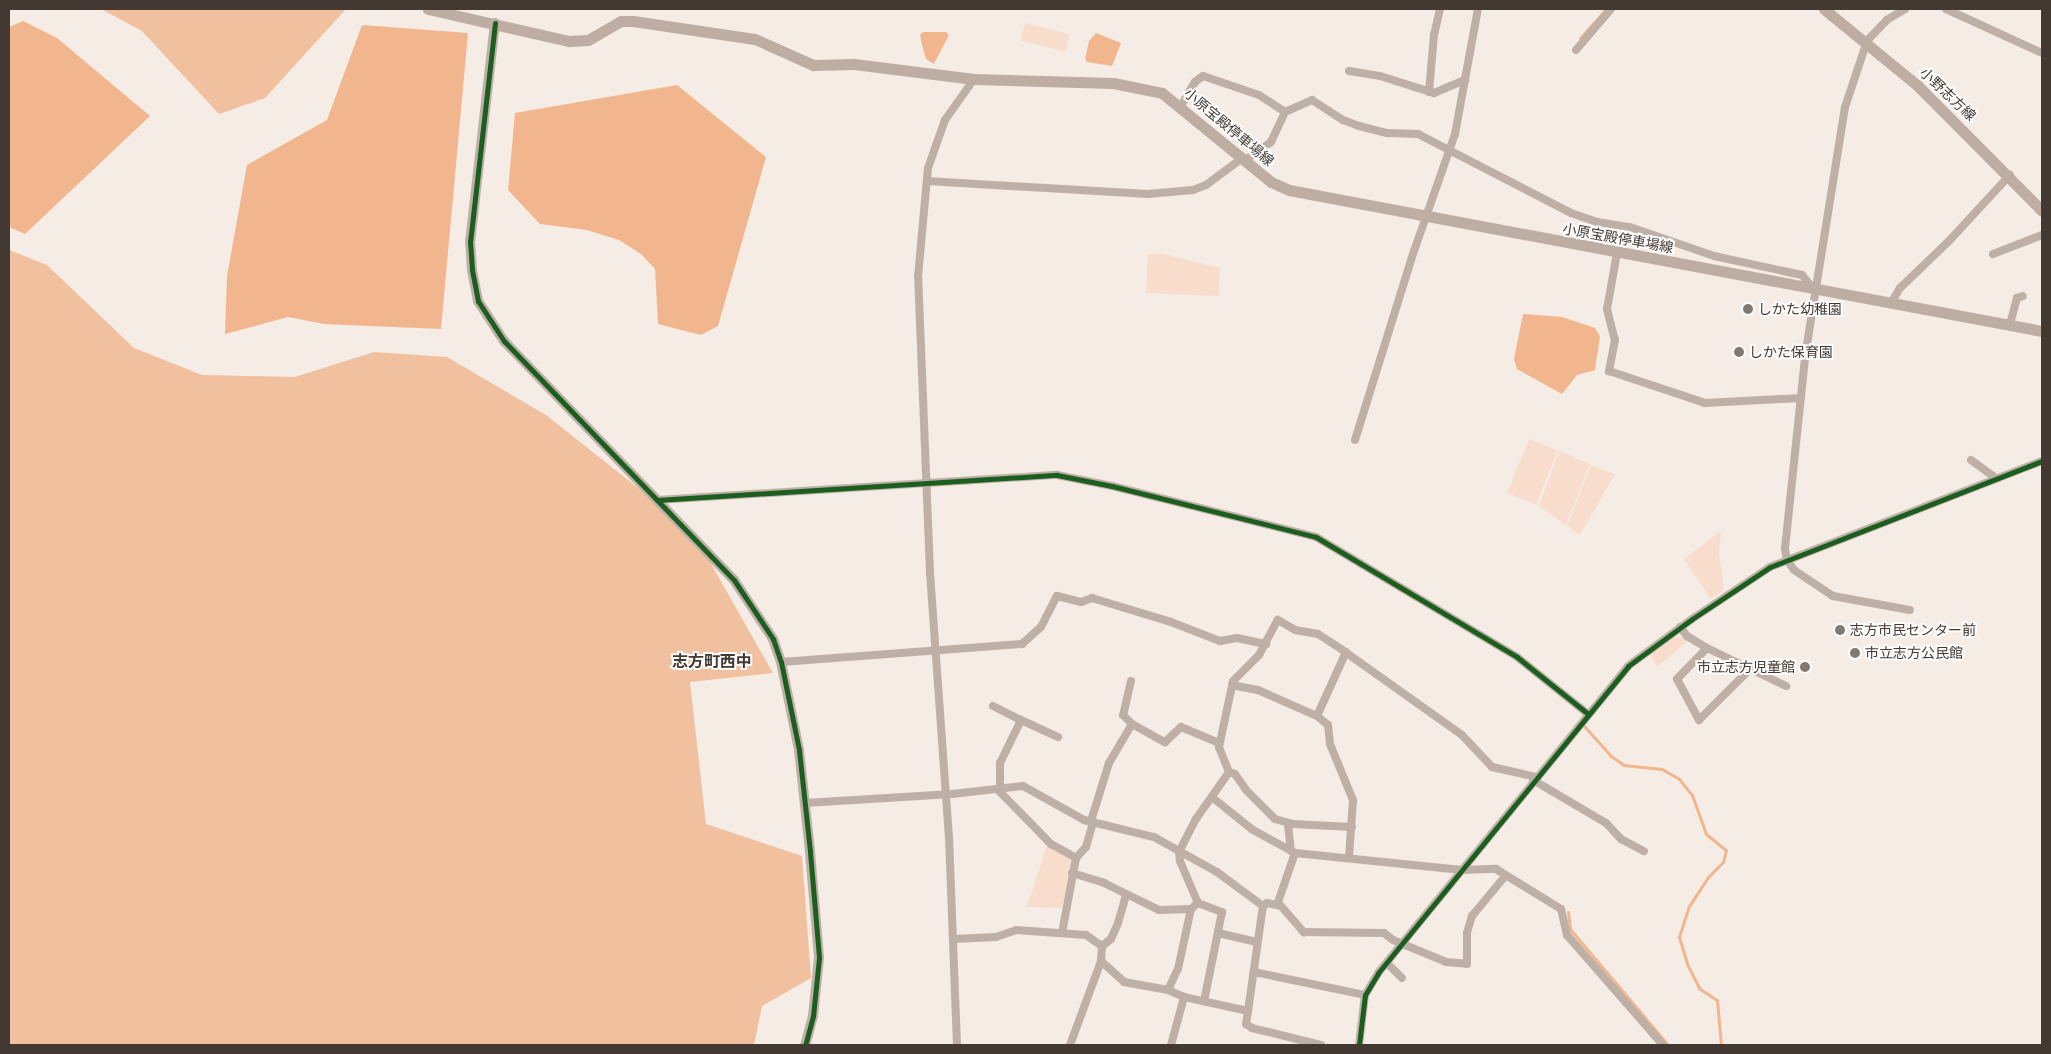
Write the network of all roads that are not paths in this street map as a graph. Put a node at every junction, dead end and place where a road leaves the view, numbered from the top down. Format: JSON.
{"nodes":[{"id":1,"x":428,"y":9,"type":"edge"},
{"id":2,"x":1440,"y":9,"type":"edge"},
{"id":3,"x":1478,"y":9,"type":"edge"},
{"id":4,"x":1610,"y":9,"type":"edge"},
{"id":5,"x":1824,"y":9,"type":"edge"},
{"id":6,"x":1905,"y":9,"type":"edge"},
{"id":7,"x":1946,"y":9,"type":"edge"},
{"id":8,"x":495,"y":23,"type":"junction"},
{"id":9,"x":1867,"y":41,"type":"junction"},
{"id":10,"x":1576,"y":50,"type":"dead end"},
{"id":11,"x":2042,"y":53,"type":"edge"},
{"id":12,"x":1349,"y":72,"type":"dead end"},
{"id":13,"x":974,"y":79,"type":"junction"},
{"id":14,"x":1465,"y":80,"type":"junction"},
{"id":15,"x":1429,"y":92,"type":"junction"},
{"id":16,"x":1181,"y":106,"type":"junction"},
{"id":17,"x":1285,"y":112,"type":"junction"},
{"id":18,"x":1448,"y":150,"type":"junction"},
{"id":19,"x":1243,"y":160,"type":"junction"},
{"id":20,"x":2010,"y":175,"type":"junction"},
{"id":21,"x":927,"y":181,"type":"junction"},
{"id":22,"x":2042,"y":211,"type":"edge"},
{"id":23,"x":1426,"y":218,"type":"junction"},
{"id":24,"x":2042,"y":235,"type":"edge"},
{"id":25,"x":1617,"y":252,"type":"junction"},
{"id":26,"x":1993,"y":254,"type":"dead end"},
{"id":27,"x":1815,"y":290,"type":"junction"},
{"id":28,"x":2023,"y":296,"type":"dead end"},
{"id":29,"x":1891,"y":304,"type":"junction"},
{"id":30,"x":2010,"y":324,"type":"junction"},
{"id":31,"x":2042,"y":331,"type":"edge"},
{"id":32,"x":1801,"y":398,"type":"junction"},
{"id":33,"x":1355,"y":440,"type":"dead end"},
{"id":34,"x":1971,"y":460,"type":"dead end"},
{"id":35,"x":2042,"y":461,"type":"edge"},
{"id":36,"x":1996,"y":478,"type":"junction"},
{"id":37,"x":926,"y":483,"type":"junction"},
{"id":38,"x":657,"y":500,"type":"junction"},
{"id":39,"x":1787,"y":560,"type":"junction"},
{"id":40,"x":1910,"y":610,"type":"dead end"},
{"id":41,"x":1680,"y":627,"type":"junction"},
{"id":42,"x":1266,"y":644,"type":"junction"},
{"id":43,"x":1707,"y":648,"type":"junction"},
{"id":44,"x":936,"y":651,"type":"junction"},
{"id":45,"x":1346,"y":652,"type":"junction"},
{"id":46,"x":781,"y":662,"type":"junction"},
{"id":47,"x":1750,"y":669,"type":"junction"},
{"id":48,"x":1131,"y":681,"type":"dead end"},
{"id":49,"x":1232,"y":685,"type":"junction"},
{"id":50,"x":1786,"y":686,"type":"dead end"},
{"id":51,"x":993,"y":706,"type":"dead end"},
{"id":52,"x":1587,"y":713,"type":"junction"},
{"id":53,"x":1317,"y":716,"type":"junction"},
{"id":54,"x":1020,"y":720,"type":"junction"},
{"id":55,"x":1132,"y":724,"type":"junction"},
{"id":56,"x":1058,"y":737,"type":"dead end"},
{"id":57,"x":1219,"y":744,"type":"junction"},
{"id":58,"x":1229,"y":772,"type":"junction"},
{"id":59,"x":1534,"y":779,"type":"junction"},
{"id":60,"x":999,"y":786,"type":"junction"},
{"id":61,"x":945,"y":795,"type":"junction"},
{"id":62,"x":1213,"y":798,"type":"junction"},
{"id":63,"x":805,"y":802,"type":"junction"},
{"id":64,"x":1092,"y":822,"type":"junction"},
{"id":65,"x":1288,"y":824,"type":"junction"},
{"id":66,"x":1352,"y":827,"type":"junction"},
{"id":67,"x":1644,"y":850,"type":"dead end"},
{"id":68,"x":1179,"y":852,"type":"junction"},
{"id":69,"x":1293,"y":852,"type":"junction"},
{"id":70,"x":1349,"y":857,"type":"junction"},
{"id":71,"x":1076,"y":858,"type":"junction"},
{"id":72,"x":1462,"y":870,"type":"junction"},
{"id":73,"x":1072,"y":873,"type":"junction"},
{"id":74,"x":1506,"y":875,"type":"junction"},
{"id":75,"x":1126,"y":895,"type":"junction"},
{"id":76,"x":1198,"y":903,"type":"junction"},
{"id":77,"x":1277,"y":905,"type":"junction"},
{"id":78,"x":1263,"y":906,"type":"junction"},
{"id":79,"x":1191,"y":909,"type":"junction"},
{"id":80,"x":1062,"y":933,"type":"junction"},
{"id":81,"x":1218,"y":933,"type":"junction"},
{"id":82,"x":952,"y":939,"type":"junction"},
{"id":83,"x":1257,"y":942,"type":"junction"},
{"id":84,"x":1403,"y":944,"type":"junction"},
{"id":85,"x":1102,"y":946,"type":"junction"},
{"id":86,"x":1102,"y":962,"type":"junction"},
{"id":87,"x":1387,"y":963,"type":"junction"},
{"id":88,"x":1254,"y":972,"type":"junction"},
{"id":89,"x":1402,"y":978,"type":"dead end"},
{"id":90,"x":1168,"y":990,"type":"junction"},
{"id":91,"x":1365,"y":995,"type":"junction"},
{"id":92,"x":1184,"y":997,"type":"junction"},
{"id":93,"x":1204,"y":1001,"type":"junction"},
{"id":94,"x":1248,"y":1011,"type":"junction"},
{"id":95,"x":806,"y":1045,"type":"edge"},
{"id":96,"x":957,"y":1045,"type":"edge"},
{"id":97,"x":1070,"y":1045,"type":"edge"},
{"id":98,"x":1170,"y":1045,"type":"edge"},
{"id":99,"x":1320,"y":1045,"type":"edge"},
{"id":100,"x":1360,"y":1045,"type":"edge"},
{"id":101,"x":1663,"y":1045,"type":"edge"}],
"edges":[{"from":1,"to":8,"type":"main road","name":"小原宝殿停車場線"},
{"from":2,"to":15,"type":"street"},
{"from":3,"to":14,"type":"street"},
{"from":4,"to":10,"type":"street"},
{"from":5,"to":9,"type":"main road","name":"小野志方線"},
{"from":6,"to":9,"type":"street"},
{"from":7,"to":11,"type":"street"},
{"from":8,"to":13,"type":"main road","name":"小原宝殿停車場線"},
{"from":8,"to":38,"type":"street"},
{"from":9,"to":20,"type":"main road","name":"小野志方線"},
{"from":9,"to":27,"type":"street"},
{"from":12,"to":15,"type":"street"},
{"from":13,"to":16,"type":"main road","name":"小原宝殿停車場線"},
{"from":13,"to":21,"type":"street"},
{"from":14,"to":15,"type":"street"},
{"from":14,"to":18,"type":"street"},
{"from":16,"to":17,"type":"street"},
{"from":16,"to":19,"type":"main road","name":"小原宝殿停車場線"},
{"from":17,"to":18,"type":"street"},
{"from":17,"to":19,"type":"street"},
{"from":18,"to":23,"type":"street"},
{"from":18,"to":27,"type":"street"},
{"from":19,"to":21,"type":"street"},
{"from":19,"to":23,"type":"main road","name":"小原宝殿停車場線"},
{"from":20,"to":22,"type":"main road","name":"小野志方線"},
{"from":20,"to":29,"type":"street"},
{"from":21,"to":37,"type":"street"},
{"from":23,"to":25,"type":"main road","name":"小原宝殿停車場線"},
{"from":23,"to":33,"type":"street"},
{"from":24,"to":26,"type":"street"},
{"from":25,"to":27,"type":"main road","name":"小原宝殿停車場線"},
{"from":25,"to":32,"type":"street"},
{"from":27,"to":29,"type":"main road","name":"小原宝殿停車場線"},
{"from":27,"to":32,"type":"street"},
{"from":28,"to":30,"type":"street"},
{"from":29,"to":30,"type":"main road","name":"小原宝殿停車場線"},
{"from":30,"to":31,"type":"main road","name":"小原宝殿停車場線"},
{"from":32,"to":39,"type":"street"},
{"from":34,"to":36,"type":"street"},
{"from":35,"to":36,"type":"street"},
{"from":36,"to":39,"type":"street"},
{"from":37,"to":38,"type":"street"},
{"from":37,"to":44,"type":"street"},
{"from":37,"to":52,"type":"street"},
{"from":38,"to":46,"type":"street"},
{"from":39,"to":40,"type":"street"},
{"from":39,"to":41,"type":"street"},
{"from":41,"to":43,"type":"street"},
{"from":41,"to":52,"type":"street"},
{"from":42,"to":44,"type":"street"},
{"from":42,"to":45,"type":"street"},
{"from":42,"to":49,"type":"street"},
{"from":43,"to":47,"type":"street"},
{"from":43,"to":47,"type":"street"},
{"from":44,"to":46,"type":"street"},
{"from":44,"to":61,"type":"street"},
{"from":45,"to":53,"type":"street"},
{"from":45,"to":59,"type":"street"},
{"from":46,"to":63,"type":"street"},
{"from":47,"to":50,"type":"street"},
{"from":48,"to":55,"type":"street"},
{"from":49,"to":53,"type":"street"},
{"from":49,"to":57,"type":"street"},
{"from":51,"to":54,"type":"street"},
{"from":52,"to":59,"type":"street"},
{"from":53,"to":66,"type":"street"},
{"from":54,"to":56,"type":"street"},
{"from":54,"to":60,"type":"street"},
{"from":55,"to":57,"type":"street"},
{"from":55,"to":64,"type":"street"},
{"from":57,"to":58,"type":"street"},
{"from":58,"to":62,"type":"street"},
{"from":58,"to":65,"type":"street"},
{"from":59,"to":67,"type":"street"},
{"from":59,"to":72,"type":"street"},
{"from":60,"to":61,"type":"street"},
{"from":60,"to":64,"type":"street"},
{"from":60,"to":71,"type":"street"},
{"from":61,"to":63,"type":"street"},
{"from":61,"to":82,"type":"street"},
{"from":62,"to":68,"type":"street"},
{"from":62,"to":69,"type":"street"},
{"from":63,"to":95,"type":"street"},
{"from":64,"to":68,"type":"street"},
{"from":64,"to":71,"type":"street"},
{"from":65,"to":66,"type":"street"},
{"from":65,"to":69,"type":"street"},
{"from":66,"to":70,"type":"street"},
{"from":68,"to":76,"type":"street"},
{"from":68,"to":78,"type":"street"},
{"from":69,"to":70,"type":"street"},
{"from":69,"to":77,"type":"street"},
{"from":70,"to":72,"type":"street"},
{"from":71,"to":73,"type":"street"},
{"from":72,"to":74,"type":"street"},
{"from":72,"to":84,"type":"street"},
{"from":73,"to":75,"type":"street"},
{"from":73,"to":80,"type":"street"},
{"from":74,"to":84,"type":"street"},
{"from":74,"to":101,"type":"street"},
{"from":75,"to":79,"type":"street"},
{"from":75,"to":85,"type":"street"},
{"from":76,"to":79,"type":"street"},
{"from":76,"to":81,"type":"street"},
{"from":77,"to":78,"type":"street"},
{"from":77,"to":84,"type":"street"},
{"from":78,"to":83,"type":"street"},
{"from":79,"to":90,"type":"street"},
{"from":80,"to":82,"type":"street"},
{"from":80,"to":85,"type":"street"},
{"from":81,"to":83,"type":"street"},
{"from":81,"to":93,"type":"street"},
{"from":82,"to":96,"type":"street"},
{"from":83,"to":88,"type":"street"},
{"from":84,"to":87,"type":"street"},
{"from":85,"to":86,"type":"street"},
{"from":86,"to":90,"type":"street"},
{"from":86,"to":97,"type":"street"},
{"from":87,"to":89,"type":"street"},
{"from":87,"to":91,"type":"street"},
{"from":88,"to":91,"type":"street"},
{"from":88,"to":94,"type":"street"},
{"from":90,"to":92,"type":"street"},
{"from":91,"to":100,"type":"street"},
{"from":92,"to":93,"type":"street"},
{"from":92,"to":98,"type":"street"},
{"from":93,"to":94,"type":"street"},
{"from":94,"to":99,"type":"street"}]}
